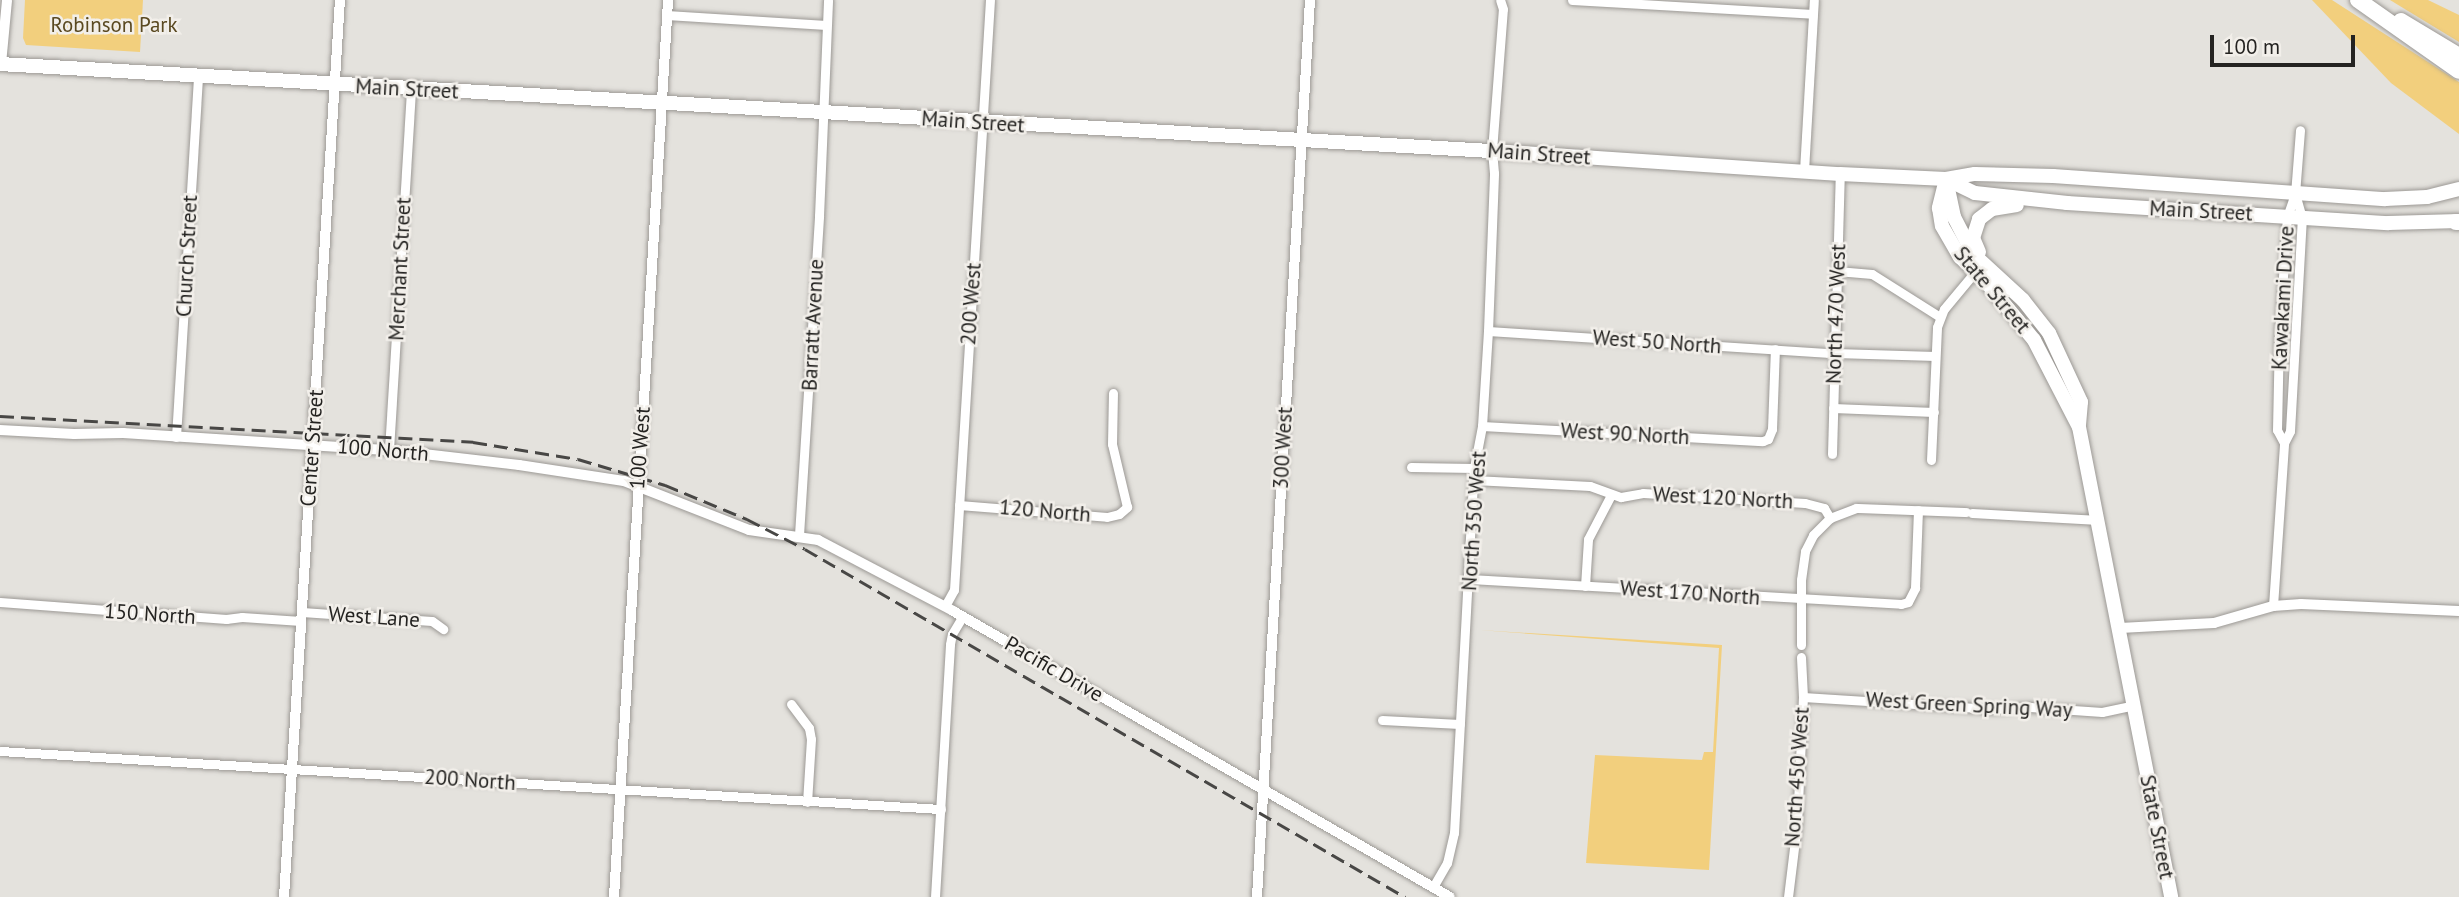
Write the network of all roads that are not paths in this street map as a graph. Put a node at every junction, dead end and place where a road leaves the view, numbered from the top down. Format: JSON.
{"nodes":[{"id":1,"x":7,"y":0,"type":"edge"},
{"id":2,"x":340,"y":0,"type":"edge"},
{"id":3,"x":668,"y":0,"type":"edge"},
{"id":4,"x":828,"y":0,"type":"edge"},
{"id":5,"x":990,"y":0,"type":"edge"},
{"id":6,"x":1310,"y":0,"type":"edge"},
{"id":7,"x":1500,"y":0,"type":"edge"},
{"id":8,"x":1814,"y":0,"type":"edge"},
{"id":9,"x":2358,"y":0,"type":"edge"},
{"id":10,"x":2366,"y":0,"type":"edge"},
{"id":11,"x":1572,"y":1,"type":"edge"},
{"id":12,"x":1693,"y":4,"type":"edge"},
{"id":13,"x":1813,"y":14,"type":"junction"},
{"id":14,"x":667,"y":15,"type":"junction"},
{"id":15,"x":826,"y":25,"type":"junction"},
{"id":16,"x":2459,"y":56,"type":"edge"},
{"id":17,"x":1,"y":64,"type":"edge"},
{"id":18,"x":2459,"y":71,"type":"edge"},
{"id":19,"x":198,"y":75,"type":"junction"},
{"id":20,"x":335,"y":84,"type":"junction"},
{"id":21,"x":411,"y":89,"type":"junction"},
{"id":22,"x":662,"y":103,"type":"junction"},
{"id":23,"x":824,"y":114,"type":"junction"},
{"id":24,"x":982,"y":123,"type":"junction"},
{"id":25,"x":2300,"y":130,"type":"dead end"},
{"id":26,"x":1300,"y":140,"type":"junction"},
{"id":27,"x":1492,"y":151,"type":"junction"},
{"id":28,"x":1804,"y":172,"type":"junction"},
{"id":29,"x":1840,"y":174,"type":"junction"},
{"id":30,"x":1946,"y":179,"type":"junction"},
{"id":31,"x":2459,"y":189,"type":"edge"},
{"id":32,"x":2295,"y":194,"type":"junction"},
{"id":33,"x":2067,"y":202,"type":"junction"},
{"id":34,"x":2287,"y":217,"type":"junction"},
{"id":35,"x":2302,"y":218,"type":"junction"},
{"id":36,"x":2458,"y":222,"type":"edge"},
{"id":37,"x":1988,"y":266,"type":"junction"},
{"id":38,"x":1837,"y":271,"type":"junction"},
{"id":39,"x":1974,"y":273,"type":"junction"},
{"id":40,"x":1940,"y":317,"type":"junction"},
{"id":41,"x":1488,"y":331,"type":"junction"},
{"id":42,"x":1775,"y":349,"type":"junction"},
{"id":43,"x":1830,"y":353,"type":"junction"},
{"id":44,"x":1935,"y":356,"type":"junction"},
{"id":45,"x":1113,"y":393,"type":"dead end"},
{"id":46,"x":1833,"y":408,"type":"junction"},
{"id":47,"x":1934,"y":412,"type":"junction"},
{"id":48,"x":1482,"y":426,"type":"junction"},
{"id":49,"x":2079,"y":427,"type":"junction"},
{"id":50,"x":0,"y":430,"type":"edge"},
{"id":51,"x":176,"y":437,"type":"junction"},
{"id":52,"x":2284,"y":443,"type":"junction"},
{"id":53,"x":312,"y":445,"type":"junction"},
{"id":54,"x":389,"y":450,"type":"junction"},
{"id":55,"x":1832,"y":454,"type":"dead end"},
{"id":56,"x":1931,"y":460,"type":"dead end"},
{"id":57,"x":1410,"y":467,"type":"dead end"},
{"id":58,"x":1474,"y":468,"type":"junction"},
{"id":59,"x":1474,"y":480,"type":"junction"},
{"id":60,"x":639,"y":486,"type":"junction"},
{"id":61,"x":1611,"y":495,"type":"junction"},
{"id":62,"x":959,"y":505,"type":"junction"},
{"id":63,"x":1918,"y":510,"type":"junction"},
{"id":64,"x":1830,"y":518,"type":"junction"},
{"id":65,"x":2099,"y":520,"type":"junction"},
{"id":66,"x":799,"y":536,"type":"junction"},
{"id":67,"x":1470,"y":579,"type":"junction"},
{"id":68,"x":1585,"y":586,"type":"junction"},
{"id":69,"x":1800,"y":600,"type":"junction"},
{"id":70,"x":0,"y":602,"type":"edge"},
{"id":71,"x":945,"y":606,"type":"junction"},
{"id":72,"x":2273,"y":606,"type":"junction"},
{"id":73,"x":2459,"y":611,"type":"edge"},
{"id":74,"x":301,"y":616,"type":"junction"},
{"id":75,"x":963,"y":616,"type":"junction"},
{"id":76,"x":2120,"y":628,"type":"junction"},
{"id":77,"x":443,"y":629,"type":"dead end"},
{"id":78,"x":1801,"y":645,"type":"dead end"},
{"id":79,"x":1801,"y":657,"type":"dead end"},
{"id":80,"x":1804,"y":696,"type":"junction"},
{"id":81,"x":791,"y":704,"type":"dead end"},
{"id":82,"x":2134,"y":705,"type":"junction"},
{"id":83,"x":1382,"y":720,"type":"dead end"},
{"id":84,"x":1460,"y":724,"type":"junction"},
{"id":85,"x":0,"y":751,"type":"edge"},
{"id":86,"x":292,"y":769,"type":"junction"},
{"id":87,"x":1263,"y":789,"type":"junction"},
{"id":88,"x":620,"y":790,"type":"junction"},
{"id":89,"x":807,"y":802,"type":"junction"},
{"id":90,"x":941,"y":809,"type":"junction"},
{"id":91,"x":1433,"y":887,"type":"junction"},
{"id":92,"x":284,"y":897,"type":"edge"},
{"id":93,"x":614,"y":897,"type":"edge"},
{"id":94,"x":935,"y":897,"type":"edge"},
{"id":95,"x":1257,"y":897,"type":"edge"},
{"id":96,"x":1451,"y":897,"type":"edge"},
{"id":97,"x":1788,"y":897,"type":"edge"},
{"id":98,"x":2171,"y":897,"type":"edge"}],
"edges":[{"from":1,"to":17,"type":"street"},
{"from":2,"to":20,"type":"street","name":"Center Street"},
{"from":3,"to":14,"type":"street","name":"100 West"},
{"from":4,"to":15,"type":"street","name":"Barratt Avenue"},
{"from":5,"to":24,"type":"street","name":"200 West"},
{"from":6,"to":26,"type":"street","name":"300 West"},
{"from":7,"to":27,"type":"street","name":"North 350 West"},
{"from":8,"to":13,"type":"street"},
{"from":9,"to":18,"type":"highway"},
{"from":10,"to":16,"type":"highway"},
{"from":11,"to":12,"type":"street"},
{"from":12,"to":13,"type":"street"},
{"from":13,"to":28,"type":"street"},
{"from":14,"to":15,"type":"street"},
{"from":14,"to":22,"type":"street","name":"100 West"},
{"from":15,"to":23,"type":"street","name":"Barratt Avenue"},
{"from":17,"to":19,"type":"main road","name":"Main Street"},
{"from":19,"to":20,"type":"main road","name":"Main Street"},
{"from":19,"to":51,"type":"street","name":"Church Street"},
{"from":20,"to":21,"type":"main road","name":"Main Street"},
{"from":20,"to":53,"type":"street","name":"Center Street"},
{"from":21,"to":22,"type":"main road","name":"Main Street"},
{"from":21,"to":54,"type":"street","name":"Merchant Street"},
{"from":22,"to":23,"type":"main road","name":"Main Street"},
{"from":22,"to":60,"type":"street","name":"100 West"},
{"from":23,"to":24,"type":"main road","name":"Main Street"},
{"from":23,"to":66,"type":"street","name":"Barratt Avenue"},
{"from":24,"to":26,"type":"main road","name":"Main Street"},
{"from":24,"to":62,"type":"street","name":"200 West"},
{"from":25,"to":32,"type":"street"},
{"from":26,"to":27,"type":"main road","name":"Main Street"},
{"from":26,"to":87,"type":"street","name":"300 West"},
{"from":27,"to":28,"type":"main road","name":"Main Street"},
{"from":27,"to":41,"type":"street","name":"North 350 West"},
{"from":28,"to":29,"type":"main road","name":"Main Street"},
{"from":29,"to":30,"type":"main road","name":"Main Street"},
{"from":29,"to":38,"type":"street","name":"North 470 West"},
{"from":30,"to":32,"type":"main road","name":"Main Street"},
{"from":30,"to":33,"type":"main road","name":"Main Street"},
{"from":30,"to":37,"type":"main road","name":"State Street"},
{"from":30,"to":39,"type":"main road","name":"State Street"},
{"from":31,"to":32,"type":"main road","name":"Main Street"},
{"from":32,"to":34,"type":"street","name":"Kawakami Drive"},
{"from":32,"to":35,"type":"street","name":"Kawakami Drive"},
{"from":33,"to":34,"type":"main road","name":"Main Street"},
{"from":33,"to":37,"type":"main road","name":"State Street"},
{"from":34,"to":35,"type":"main road","name":"Main Street"},
{"from":34,"to":52,"type":"street","name":"Kawakami Drive"},
{"from":35,"to":36,"type":"main road","name":"Main Street"},
{"from":35,"to":52,"type":"street","name":"Kawakami Drive"},
{"from":37,"to":49,"type":"main road","name":"State Street"},
{"from":38,"to":40,"type":"street"},
{"from":38,"to":43,"type":"street","name":"North 470 West"},
{"from":39,"to":40,"type":"street"},
{"from":39,"to":49,"type":"main road","name":"State Street"},
{"from":40,"to":44,"type":"street"},
{"from":41,"to":42,"type":"street","name":"West 50 North"},
{"from":41,"to":48,"type":"street","name":"North 350 West"},
{"from":42,"to":43,"type":"street","name":"West 50 North"},
{"from":42,"to":48,"type":"street","name":"West 90 North"},
{"from":43,"to":44,"type":"street","name":"West 50 North"},
{"from":43,"to":46,"type":"street","name":"North 470 West"},
{"from":44,"to":47,"type":"street"},
{"from":45,"to":62,"type":"street","name":"120 North"},
{"from":46,"to":47,"type":"street"},
{"from":46,"to":55,"type":"street","name":"North 470 West"},
{"from":47,"to":56,"type":"street"},
{"from":48,"to":58,"type":"street","name":"North 350 West"},
{"from":49,"to":65,"type":"main road","name":"State Street"},
{"from":50,"to":51,"type":"street","name":"100 North"},
{"from":51,"to":53,"type":"street","name":"100 North"},
{"from":52,"to":72,"type":"street"},
{"from":53,"to":54,"type":"street","name":"100 North"},
{"from":53,"to":74,"type":"street","name":"Center Street"},
{"from":54,"to":60,"type":"street","name":"100 North"},
{"from":57,"to":58,"type":"street"},
{"from":58,"to":59,"type":"street","name":"North 350 West"},
{"from":59,"to":61,"type":"street","name":"West 120 North"},
{"from":59,"to":67,"type":"street","name":"North 350 West"},
{"from":60,"to":66,"type":"street","name":"Pacific Drive"},
{"from":60,"to":88,"type":"street","name":"100 West"},
{"from":61,"to":64,"type":"street","name":"West 120 North"},
{"from":61,"to":68,"type":"street"},
{"from":62,"to":71,"type":"street","name":"200 West"},
{"from":63,"to":64,"type":"street"},
{"from":63,"to":65,"type":"street"},
{"from":63,"to":69,"type":"street","name":"West 170 North"},
{"from":64,"to":69,"type":"street"},
{"from":65,"to":76,"type":"main road","name":"State Street"},
{"from":66,"to":71,"type":"street","name":"Pacific Drive"},
{"from":67,"to":68,"type":"street","name":"West 170 North"},
{"from":67,"to":84,"type":"street","name":"North 350 West"},
{"from":68,"to":69,"type":"street","name":"West 170 North"},
{"from":69,"to":78,"type":"street"},
{"from":70,"to":74,"type":"street","name":"150 North"},
{"from":71,"to":75,"type":"street","name":"Pacific Drive"},
{"from":72,"to":73,"type":"street"},
{"from":72,"to":76,"type":"street"},
{"from":74,"to":77,"type":"street","name":"West Lane"},
{"from":74,"to":86,"type":"street","name":"Center Street"},
{"from":75,"to":87,"type":"street","name":"Pacific Drive"},
{"from":75,"to":90,"type":"street"},
{"from":76,"to":82,"type":"main road","name":"State Street"},
{"from":79,"to":80,"type":"street","name":"North 450 West"},
{"from":80,"to":82,"type":"street","name":"West Green Spring Way"},
{"from":80,"to":97,"type":"street","name":"North 450 West"},
{"from":81,"to":89,"type":"street"},
{"from":82,"to":98,"type":"main road","name":"State Street"},
{"from":83,"to":84,"type":"street"},
{"from":84,"to":91,"type":"street","name":"North 350 West"},
{"from":85,"to":86,"type":"street","name":"200 North"},
{"from":86,"to":88,"type":"street","name":"200 North"},
{"from":86,"to":92,"type":"street","name":"Center Street"},
{"from":87,"to":91,"type":"street","name":"Pacific Drive"},
{"from":87,"to":95,"type":"street","name":"300 West"},
{"from":88,"to":89,"type":"street","name":"200 North"},
{"from":88,"to":93,"type":"street","name":"100 West"},
{"from":89,"to":90,"type":"street","name":"200 North"},
{"from":90,"to":94,"type":"street"},
{"from":91,"to":96,"type":"street","name":"Pacific Drive"}]}
